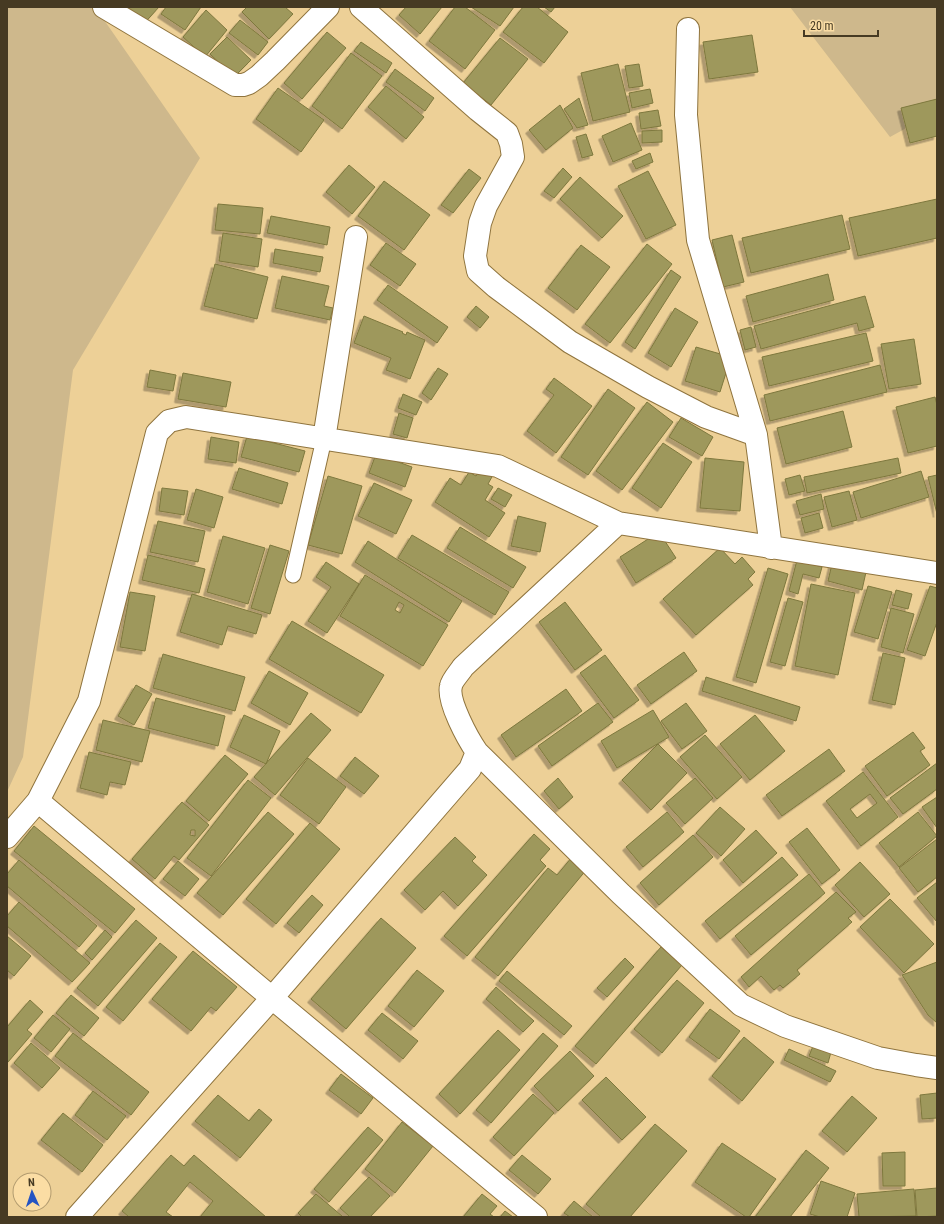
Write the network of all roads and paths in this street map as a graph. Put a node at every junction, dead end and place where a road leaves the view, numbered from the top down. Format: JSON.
{"nodes":[{"id":1,"x":104,"y":7,"type":"edge"},
{"id":2,"x":328,"y":7,"type":"edge"},
{"id":3,"x":361,"y":7,"type":"edge"},
{"id":4,"x":688,"y":29,"type":"dead end"},
{"id":5,"x":356,"y":237,"type":"dead end"},
{"id":6,"x":756,"y":435,"type":"junction"},
{"id":7,"x":324,"y":439,"type":"junction"},
{"id":8,"x":618,"y":523,"type":"junction"},
{"id":9,"x":771,"y":548,"type":"junction"},
{"id":10,"x":937,"y":573,"type":"edge"},
{"id":11,"x":293,"y":575,"type":"dead end"},
{"id":12,"x":477,"y":752,"type":"junction"},
{"id":13,"x":38,"y":801,"type":"junction"},
{"id":14,"x":7,"y":837,"type":"edge"},
{"id":15,"x":272,"y":998,"type":"junction"},
{"id":16,"x":937,"y":1068,"type":"edge"},
{"id":17,"x":77,"y":1217,"type":"edge"},
{"id":18,"x":536,"y":1217,"type":"edge"}],
"edges":[{"from":1,"to":2,"type":"street"},
{"from":3,"to":6,"type":"street"},
{"from":4,"to":6,"type":"street"},
{"from":5,"to":7,"type":"street"},
{"from":6,"to":9,"type":"street"},
{"from":7,"to":8,"type":"street"},
{"from":7,"to":11,"type":"lane"},
{"from":7,"to":13,"type":"street"},
{"from":8,"to":9,"type":"street"},
{"from":8,"to":12,"type":"street"},
{"from":9,"to":10,"type":"street"},
{"from":12,"to":15,"type":"street"},
{"from":12,"to":16,"type":"street"},
{"from":13,"to":14,"type":"street"},
{"from":13,"to":15,"type":"street"},
{"from":15,"to":17,"type":"street"},
{"from":15,"to":18,"type":"street"}]}
